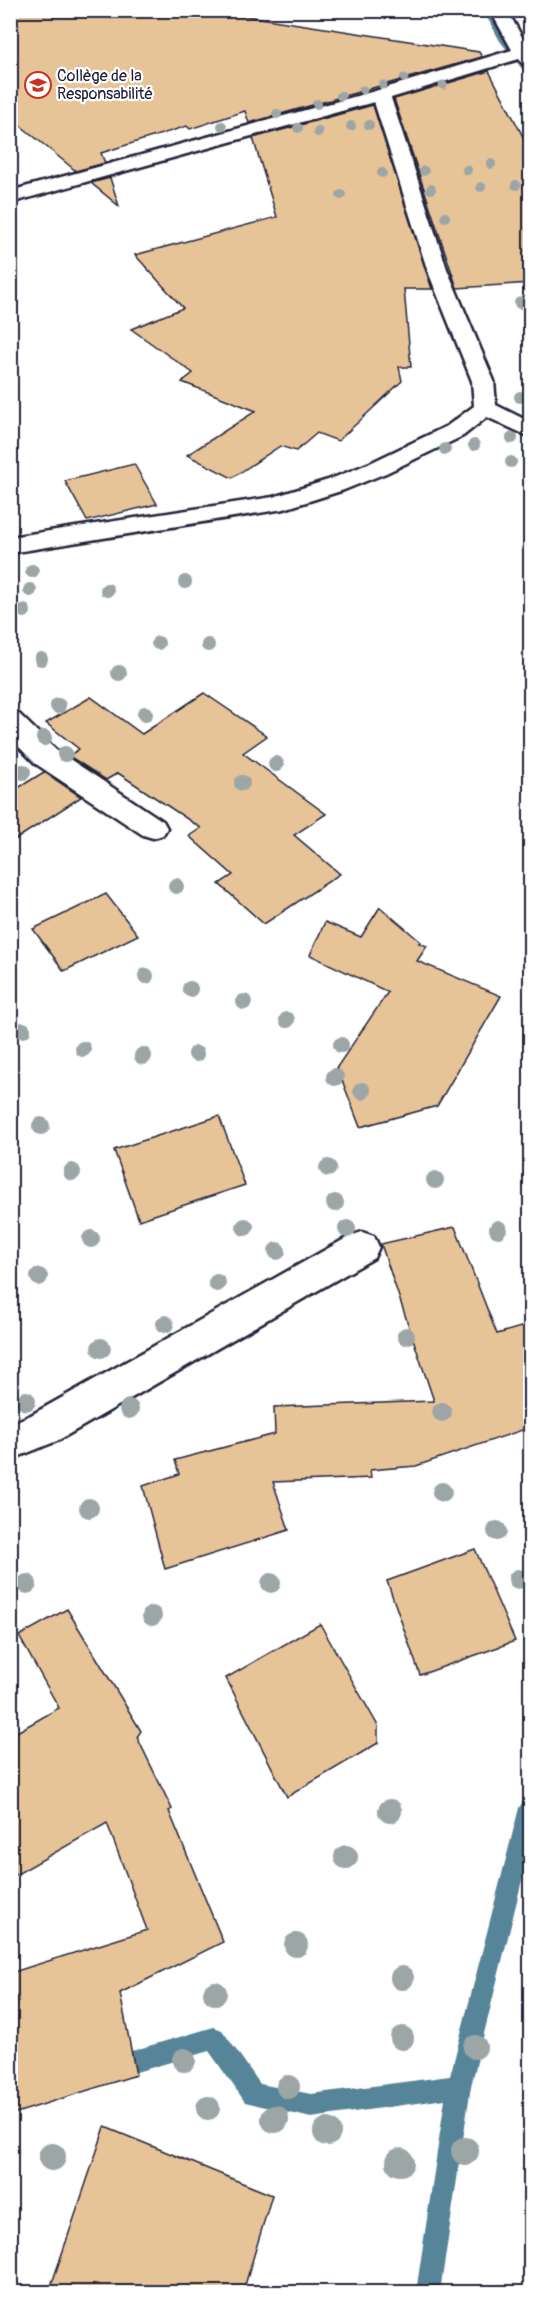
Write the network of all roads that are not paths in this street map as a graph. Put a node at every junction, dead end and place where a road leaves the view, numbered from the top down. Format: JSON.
{"nodes":[{"id":1,"x":498,"y":10,"type":"edge"},
{"id":2,"x":528,"y":54,"type":"edge"},
{"id":3,"x":381,"y":95,"type":"junction"},
{"id":4,"x":10,"y":198,"type":"edge"},
{"id":5,"x":485,"y":408,"type":"junction"},
{"id":6,"x":531,"y":430,"type":"edge"},
{"id":7,"x":10,"y":545,"type":"edge"},
{"id":8,"x":10,"y":721,"type":"edge"},
{"id":9,"x":153,"y":828,"type":"dead end"},
{"id":10,"x":362,"y":1246,"type":"dead end"},
{"id":11,"x":10,"y":1442,"type":"edge"}],
"edges":[{"from":1,"to":2,"type":"street"},
{"from":2,"to":3,"type":"street"},
{"from":3,"to":4,"type":"street"},
{"from":3,"to":5,"type":"street"},
{"from":5,"to":6,"type":"street"},
{"from":5,"to":7,"type":"street"},
{"from":8,"to":9,"type":"street"},
{"from":10,"to":11,"type":"street"}]}
